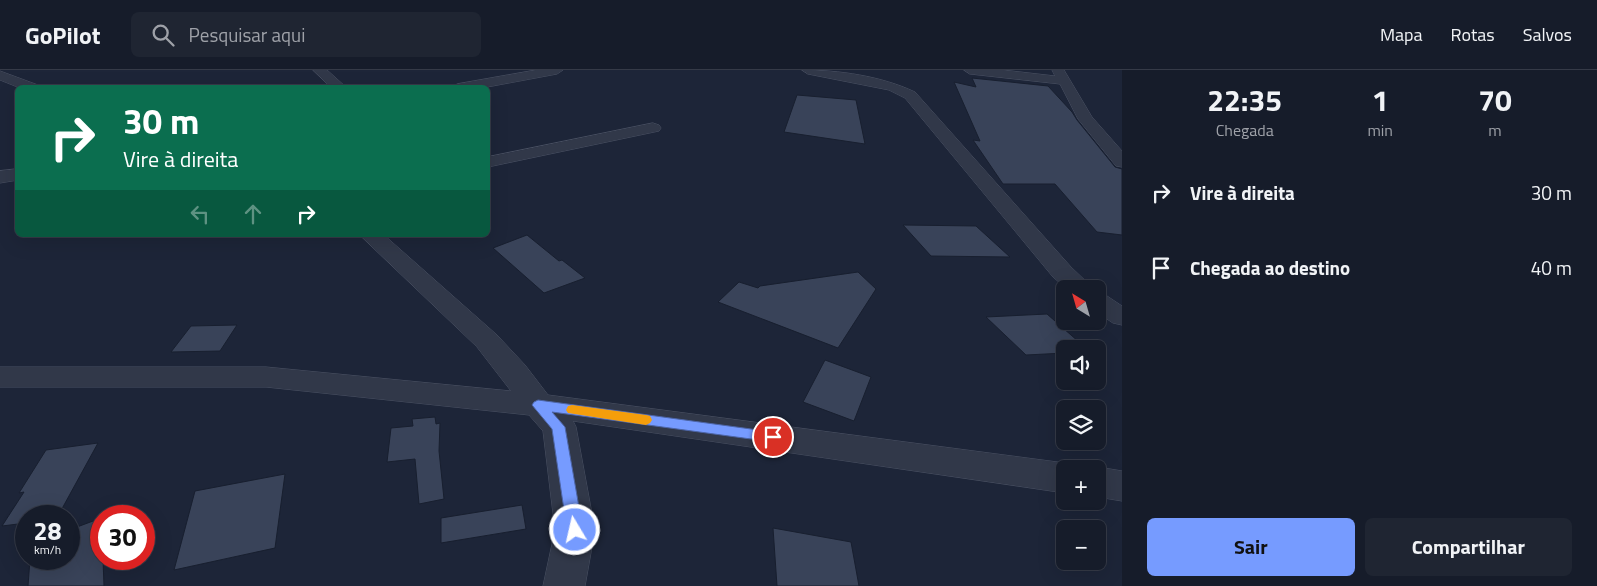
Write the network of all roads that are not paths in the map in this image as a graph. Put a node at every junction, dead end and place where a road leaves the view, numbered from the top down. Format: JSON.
{"nodes":[{"id":1,"x":319,"y":70,"type":"edge"},
{"id":2,"x":510,"y":70,"type":"edge"},
{"id":3,"x":557,"y":70,"type":"edge"},
{"id":4,"x":808,"y":70,"type":"edge"},
{"id":5,"x":970,"y":70,"type":"edge"},
{"id":6,"x":894,"y":73,"type":"dead end"},
{"id":7,"x":460,"y":74,"type":"dead end"},
{"id":8,"x":0,"y":75,"type":"edge"},
{"id":9,"x":1061,"y":75,"type":"edge"},
{"id":10,"x":478,"y":83,"type":"junction"},
{"id":11,"x":25,"y":85,"type":"edge"},
{"id":12,"x":337,"y":85,"type":"edge"},
{"id":13,"x":470,"y":85,"type":"edge"},
{"id":14,"x":904,"y":91,"type":"junction"},
{"id":15,"x":654,"y":128,"type":"dead end"},
{"id":16,"x":490,"y":162,"type":"edge"},
{"id":17,"x":1122,"y":162,"type":"edge"},
{"id":18,"x":15,"y":174,"type":"edge"},
{"id":19,"x":0,"y":177,"type":"edge"},
{"id":20,"x":373,"y":237,"type":"edge"},
{"id":21,"x":1071,"y":280,"type":"edge"},
{"id":22,"x":1106,"y":307,"type":"edge"},
{"id":23,"x":1122,"y":317,"type":"edge"},
{"id":24,"x":1,"y":379,"type":"edge"},
{"id":25,"x":538,"y":405,"type":"junction"},
{"id":26,"x":1056,"y":477,"type":"edge"},
{"id":27,"x":1106,"y":483,"type":"edge"},
{"id":28,"x":1122,"y":486,"type":"edge"},
{"id":29,"x":564,"y":586,"type":"edge"}],
"edges":[{"from":1,"to":12,"type":"street"},
{"from":2,"to":10,"type":"street"},
{"from":3,"to":10,"type":"street"},
{"from":4,"to":14,"type":"street"},
{"from":5,"to":9,"type":"street"},
{"from":6,"to":14,"type":"street"},
{"from":7,"to":10,"type":"street"},
{"from":8,"to":11,"type":"street"},
{"from":9,"to":17,"type":"street"},
{"from":10,"to":13,"type":"street"},
{"from":14,"to":21,"type":"street"},
{"from":15,"to":16,"type":"street"},
{"from":18,"to":19,"type":"street"},
{"from":20,"to":25,"type":"street"},
{"from":22,"to":23,"type":"street"},
{"from":24,"to":25,"type":"street"},
{"from":25,"to":26,"type":"street"},
{"from":25,"to":29,"type":"street"},
{"from":27,"to":28,"type":"street"}]}
